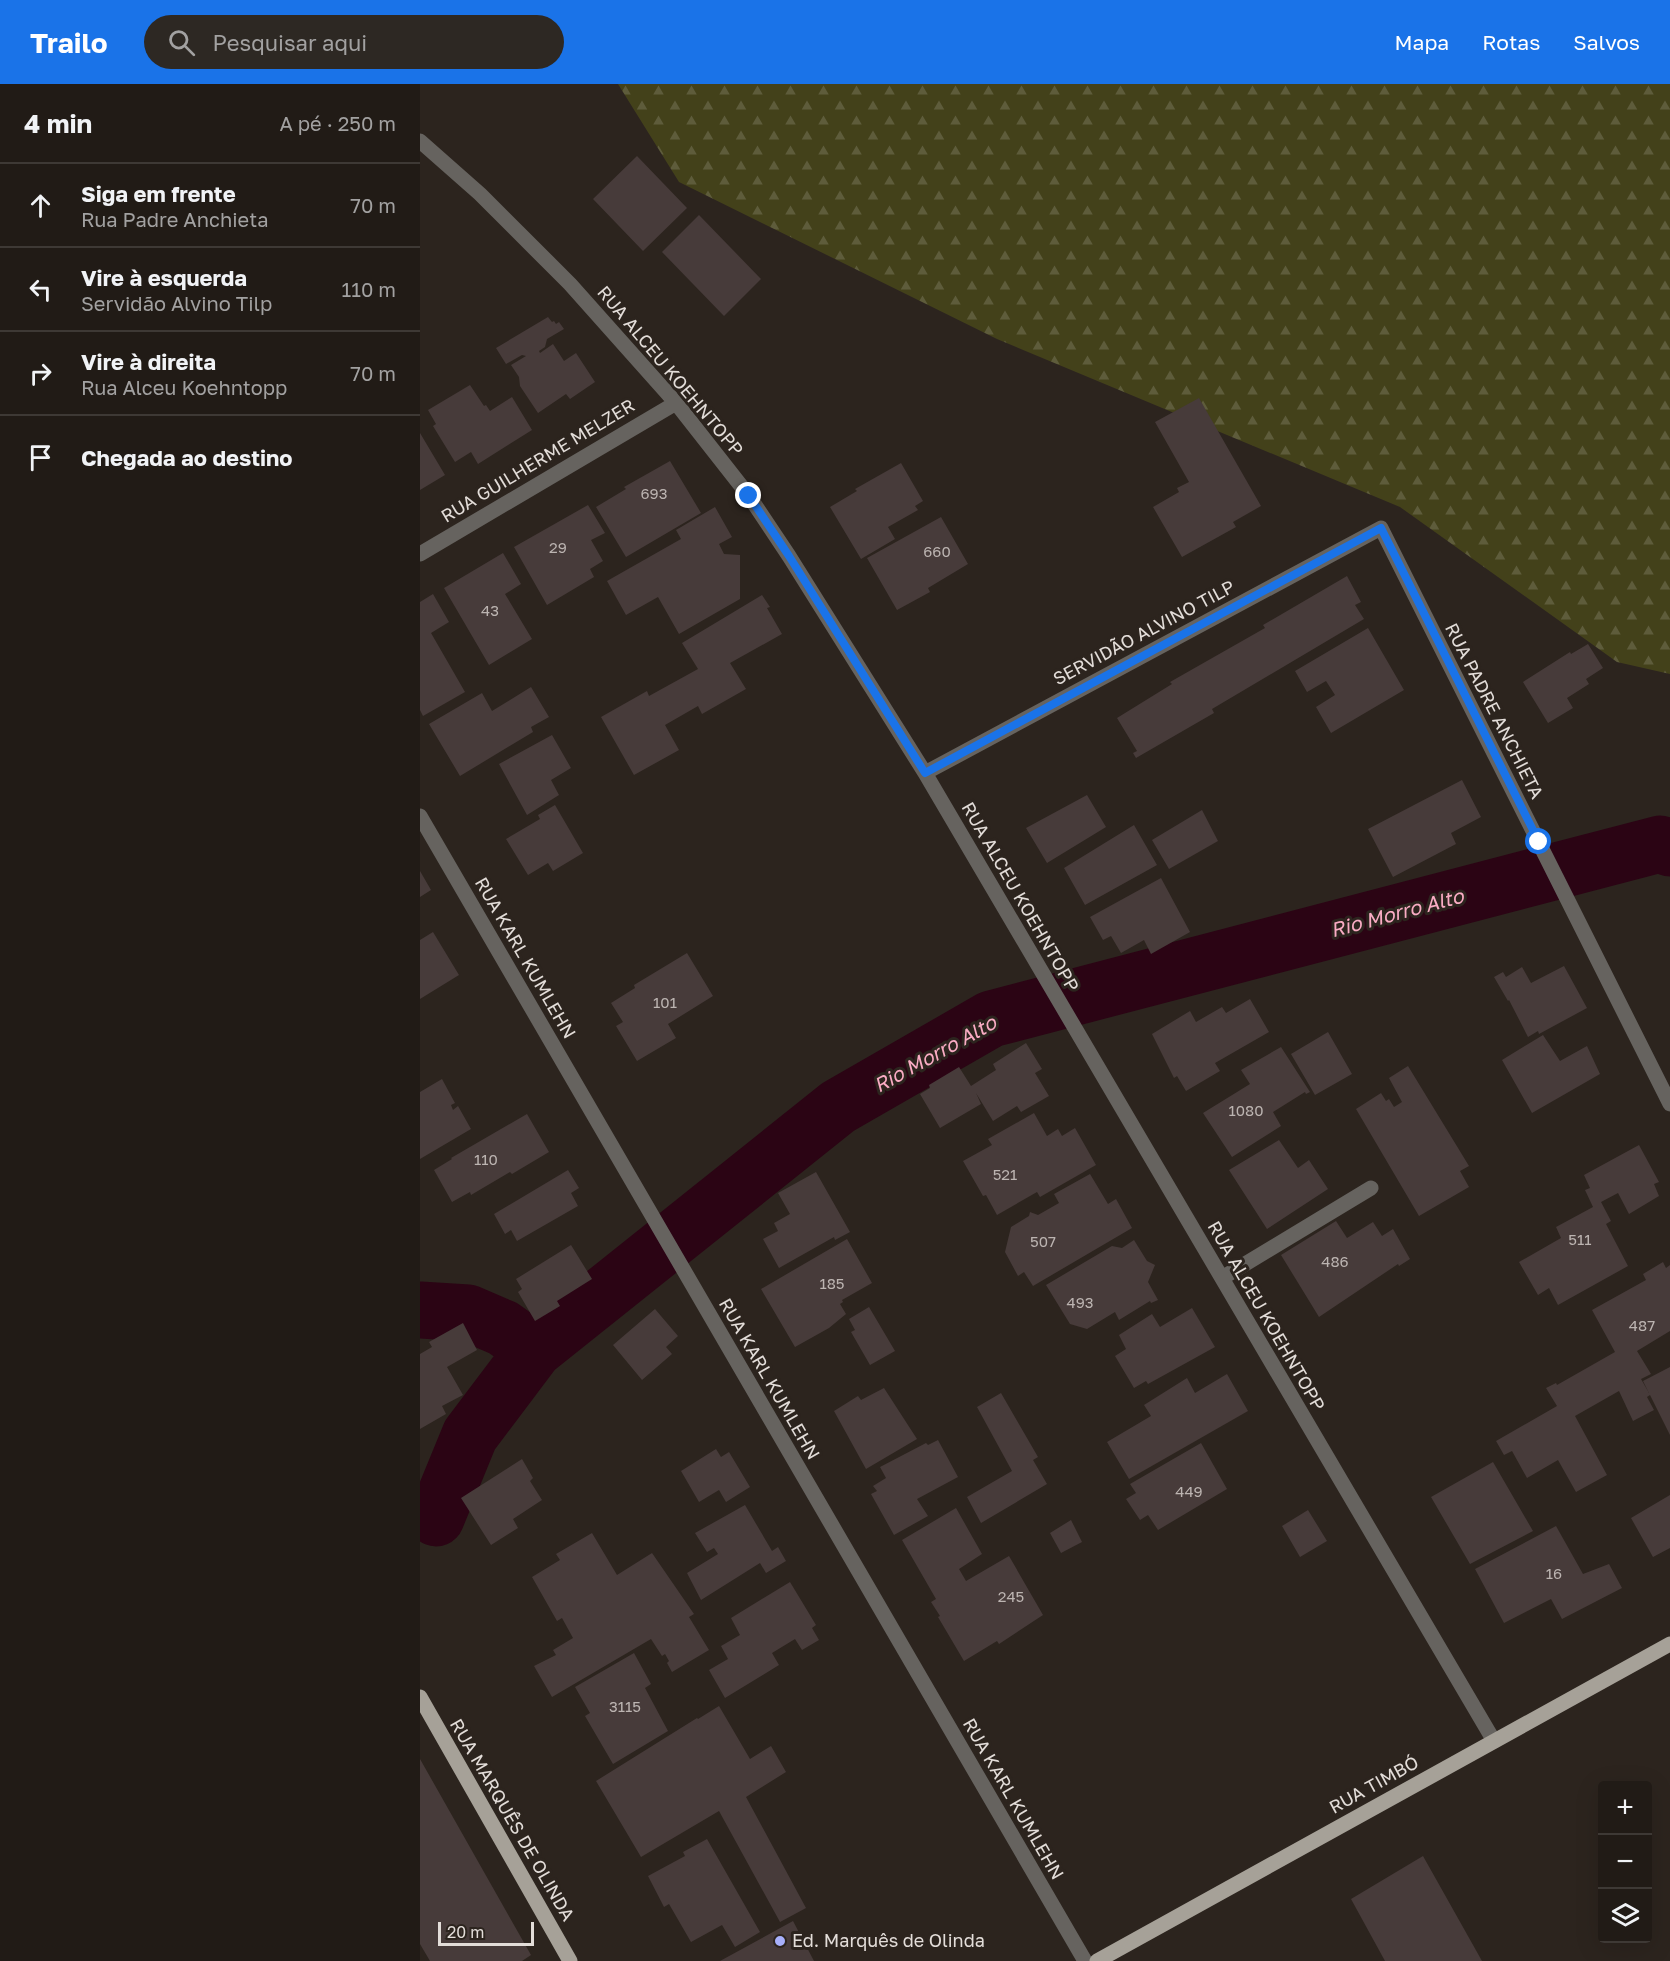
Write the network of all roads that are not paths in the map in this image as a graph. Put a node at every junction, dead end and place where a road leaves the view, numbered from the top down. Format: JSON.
{"nodes":[{"id":1,"x":420,"y":141,"type":"edge"},
{"id":2,"x":676,"y":403,"type":"junction"},
{"id":3,"x":1381,"y":528,"type":"joint"},
{"id":4,"x":420,"y":554,"type":"edge"},
{"id":5,"x":925,"y":773,"type":"junction"},
{"id":6,"x":420,"y":816,"type":"edge"},
{"id":7,"x":1670,"y":1104,"type":"edge"},
{"id":8,"x":1371,"y":1188,"type":"dead end"},
{"id":9,"x":1222,"y":1278,"type":"junction"},
{"id":10,"x":1670,"y":1644,"type":"edge"},
{"id":11,"x":420,"y":1697,"type":"edge"},
{"id":12,"x":1494,"y":1741,"type":"junction"},
{"id":13,"x":570,"y":1961,"type":"edge"},
{"id":14,"x":1085,"y":1961,"type":"edge"},
{"id":15,"x":1097,"y":1961,"type":"edge"}],
"edges":[{"from":1,"to":2,"type":"street","name":"RUA ALCEU KOEHNTOPP"},
{"from":2,"to":4,"type":"street","name":"RUA GUILHERME MELZER"},
{"from":2,"to":5,"type":"street","name":"RUA ALCEU KOEHNTOPP"},
{"from":3,"to":5,"type":"street","name":"SERVIDÃO ALVINO TILP"},
{"from":3,"to":7,"type":"street","name":"RUA PADRE ANCHIETA"},
{"from":5,"to":9,"type":"street","name":"RUA ALCEU KOEHNTOPP"},
{"from":6,"to":14,"type":"street","name":"RUA KARL KUMLEHN"},
{"from":8,"to":9,"type":"street"},
{"from":9,"to":12,"type":"street","name":"RUA ALCEU KOEHNTOPP"},
{"from":10,"to":12,"type":"main road","name":"RUA TIMBÓ"},
{"from":11,"to":13,"type":"main road","name":"RUA MARQUÊS DE OLINDA"},
{"from":12,"to":15,"type":"main road","name":"RUA TIMBÓ"}]}
